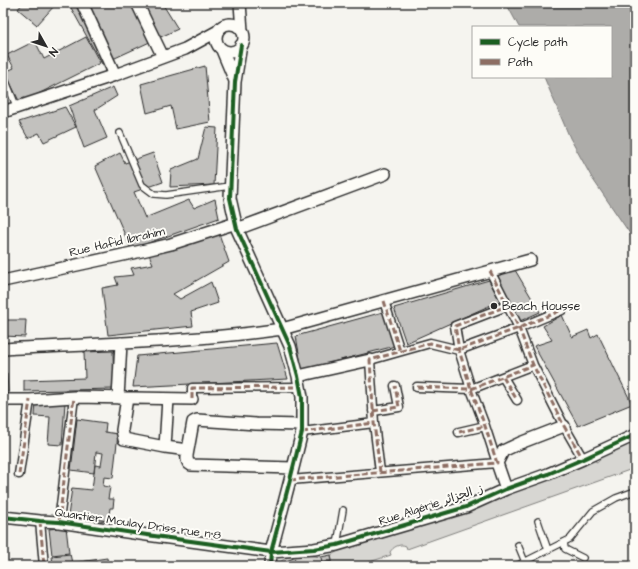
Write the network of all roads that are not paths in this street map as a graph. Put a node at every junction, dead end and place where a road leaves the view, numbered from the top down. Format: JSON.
{"nodes":[{"id":1,"x":82,"y":3,"type":"edge"},
{"id":2,"x":137,"y":3,"type":"edge"},
{"id":3,"x":238,"y":3,"type":"edge"},
{"id":4,"x":230,"y":24,"type":"junction"},
{"id":5,"x":218,"y":31,"type":"junction"},
{"id":6,"x":242,"y":32,"type":"junction"},
{"id":7,"x":242,"y":45,"type":"junction"},
{"id":8,"x":220,"y":47,"type":"junction"},
{"id":9,"x":184,"y":49,"type":"junction"},
{"id":10,"x":162,"y":58,"type":"junction"},
{"id":11,"x":3,"y":74,"type":"edge"},
{"id":12,"x":115,"y":75,"type":"junction"},
{"id":13,"x":235,"y":82,"type":"junction"},
{"id":14,"x":17,"y":108,"type":"junction"},
{"id":15,"x":3,"y":112,"type":"edge"},
{"id":16,"x":120,"y":133,"type":"dead end"},
{"id":17,"x":384,"y":174,"type":"dead end"},
{"id":18,"x":230,"y":186,"type":"junction"},
{"id":19,"x":237,"y":226,"type":"junction"},
{"id":20,"x":530,"y":260,"type":"dead end"},
{"id":21,"x":490,"y":271,"type":"junction"},
{"id":22,"x":3,"y":281,"type":"edge"},
{"id":23,"x":384,"y":300,"type":"junction"},
{"id":24,"x":507,"y":306,"type":"junction"},
{"id":25,"x":562,"y":310,"type":"dead end"},
{"id":26,"x":519,"y":328,"type":"junction"},
{"id":27,"x":282,"y":329,"type":"junction"},
{"id":28,"x":121,"y":343,"type":"junction"},
{"id":29,"x":3,"y":349,"type":"edge"},
{"id":30,"x":460,"y":350,"type":"junction"},
{"id":31,"x":400,"y":352,"type":"junction"},
{"id":32,"x":370,"y":360,"type":"junction"},
{"id":33,"x":533,"y":365,"type":"junction"},
{"id":34,"x":298,"y":376,"type":"junction"},
{"id":35,"x":503,"y":377,"type":"junction"},
{"id":36,"x":395,"y":386,"type":"dead end"},
{"id":37,"x":300,"y":387,"type":"junction"},
{"id":38,"x":417,"y":387,"type":"dead end"},
{"id":39,"x":472,"y":389,"type":"junction"},
{"id":40,"x":74,"y":397,"type":"junction"},
{"id":41,"x":122,"y":398,"type":"junction"},
{"id":42,"x":168,"y":399,"type":"junction"},
{"id":43,"x":192,"y":399,"type":"joint"},
{"id":44,"x":3,"y":400,"type":"edge"},
{"id":45,"x":30,"y":400,"type":"junction"},
{"id":46,"x":517,"y":400,"type":"dead end"},
{"id":47,"x":373,"y":411,"type":"junction"},
{"id":48,"x":374,"y":423,"type":"junction"},
{"id":49,"x":486,"y":426,"type":"junction"},
{"id":50,"x":564,"y":426,"type":"junction"},
{"id":51,"x":302,"y":428,"type":"junction"},
{"id":52,"x":459,"y":432,"type":"dead end"},
{"id":53,"x":635,"y":435,"type":"edge"},
{"id":54,"x":165,"y":447,"type":"junction"},
{"id":55,"x":188,"y":450,"type":"junction"},
{"id":56,"x":583,"y":460,"type":"junction"},
{"id":57,"x":497,"y":463,"type":"junction"},
{"id":58,"x":293,"y":468,"type":"junction"},
{"id":59,"x":380,"y":472,"type":"junction"},
{"id":60,"x":20,"y":474,"type":"dead end"},
{"id":61,"x":290,"y":480,"type":"junction"},
{"id":62,"x":506,"y":489,"type":"junction"},
{"id":63,"x":635,"y":491,"type":"edge"},
{"id":64,"x":343,"y":510,"type":"dead end"},
{"id":65,"x":3,"y":517,"type":"edge"},
{"id":66,"x":40,"y":521,"type":"junction"},
{"id":67,"x":538,"y":521,"type":"dead end"},
{"id":68,"x":59,"y":522,"type":"junction"},
{"id":69,"x":564,"y":542,"type":"junction"},
{"id":70,"x":337,"y":545,"type":"junction"},
{"id":71,"x":518,"y":545,"type":"dead end"},
{"id":72,"x":548,"y":550,"type":"junction"},
{"id":73,"x":271,"y":552,"type":"junction"},
{"id":74,"x":583,"y":558,"type":"dead end"},
{"id":75,"x":524,"y":562,"type":"junction"},
{"id":76,"x":44,"y":566,"type":"edge"},
{"id":77,"x":270,"y":566,"type":"edge"},
{"id":78,"x":516,"y":566,"type":"edge"}],
"edges":[{"from":1,"to":12,"type":"street"},
{"from":2,"to":10,"type":"street"},
{"from":3,"to":4,"type":"street"},
{"from":3,"to":6,"type":"street"},
{"from":4,"to":5,"type":"street"},
{"from":4,"to":6,"type":"street"},
{"from":5,"to":8,"type":"street"},
{"from":5,"to":9,"type":"street"},
{"from":6,"to":7,"type":"street"},
{"from":7,"to":8,"type":"street"},
{"from":7,"to":13,"type":"street"},
{"from":8,"to":9,"type":"street"},
{"from":8,"to":13,"type":"street"},
{"from":9,"to":10,"type":"street"},
{"from":10,"to":12,"type":"street"},
{"from":11,"to":14,"type":"lane"},
{"from":12,"to":14,"type":"street"},
{"from":13,"to":18,"type":"street"},
{"from":14,"to":15,"type":"street"},
{"from":16,"to":18,"type":"lane"},
{"from":17,"to":19,"type":"street","name":"Rue Hafid Ibrahim"},
{"from":18,"to":19,"type":"street"},
{"from":19,"to":22,"type":"street","name":"Rue Hafid Ibrahim"},
{"from":19,"to":27,"type":"street"},
{"from":20,"to":21,"type":"street"},
{"from":21,"to":23,"type":"street"},
{"from":21,"to":24,"type":"street"},
{"from":23,"to":27,"type":"street"},
{"from":23,"to":31,"type":"street"},
{"from":24,"to":26,"type":"street"},
{"from":24,"to":30,"type":"street"},
{"from":25,"to":26,"type":"street"},
{"from":26,"to":30,"type":"street"},
{"from":26,"to":33,"type":"street"},
{"from":27,"to":28,"type":"street"},
{"from":27,"to":34,"type":"street"},
{"from":28,"to":29,"type":"street"},
{"from":28,"to":41,"type":"street"},
{"from":30,"to":31,"type":"street"},
{"from":30,"to":39,"type":"street"},
{"from":31,"to":32,"type":"street"},
{"from":32,"to":34,"type":"street"},
{"from":32,"to":47,"type":"street"},
{"from":33,"to":35,"type":"street"},
{"from":33,"to":50,"type":"street"},
{"from":34,"to":37,"type":"street"},
{"from":35,"to":39,"type":"street"},
{"from":35,"to":46,"type":"street"},
{"from":36,"to":47,"type":"street"},
{"from":37,"to":43,"type":"street"},
{"from":37,"to":51,"type":"street"},
{"from":38,"to":39,"type":"street"},
{"from":39,"to":49,"type":"street"},
{"from":40,"to":41,"type":"street"},
{"from":40,"to":45,"type":"street"},
{"from":40,"to":68,"type":"street"},
{"from":41,"to":42,"type":"street"},
{"from":41,"to":54,"type":"street"},
{"from":42,"to":43,"type":"street"},
{"from":42,"to":54,"type":"street"},
{"from":44,"to":45,"type":"street"},
{"from":45,"to":60,"type":"street"},
{"from":47,"to":48,"type":"street"},
{"from":48,"to":51,"type":"street"},
{"from":48,"to":59,"type":"street"},
{"from":49,"to":52,"type":"street"},
{"from":49,"to":57,"type":"street"},
{"from":50,"to":56,"type":"street"},
{"from":50,"to":57,"type":"street"},
{"from":51,"to":55,"type":"street"},
{"from":51,"to":58,"type":"street"},
{"from":53,"to":56,"type":"street","name":"Rue Algérie ز. الجزائر"},
{"from":54,"to":55,"type":"street"},
{"from":55,"to":58,"type":"street"},
{"from":56,"to":62,"type":"street","name":"Rue Algérie ز. الجزائر"},
{"from":57,"to":59,"type":"street"},
{"from":57,"to":62,"type":"street"},
{"from":58,"to":61,"type":"street"},
{"from":59,"to":61,"type":"street"},
{"from":61,"to":73,"type":"street"},
{"from":62,"to":70,"type":"street","name":"Rue Algérie ز. الجزائر"},
{"from":63,"to":69,"type":"lane"},
{"from":64,"to":70,"type":"lane"},
{"from":65,"to":66,"type":"street","name":"Quartier Moulay Driss rue n°8"},
{"from":66,"to":68,"type":"street","name":"Quartier Moulay Driss rue n°8"},
{"from":66,"to":76,"type":"street"},
{"from":67,"to":72,"type":"lane"},
{"from":68,"to":73,"type":"street","name":"Quartier Moulay Driss rue n°8"},
{"from":69,"to":72,"type":"lane"},
{"from":69,"to":74,"type":"lane"},
{"from":70,"to":73,"type":"street","name":"Rue Algérie ز. الجزائر"},
{"from":71,"to":75,"type":"lane"},
{"from":72,"to":75,"type":"lane"},
{"from":73,"to":77,"type":"street"},
{"from":75,"to":78,"type":"lane"}]}
